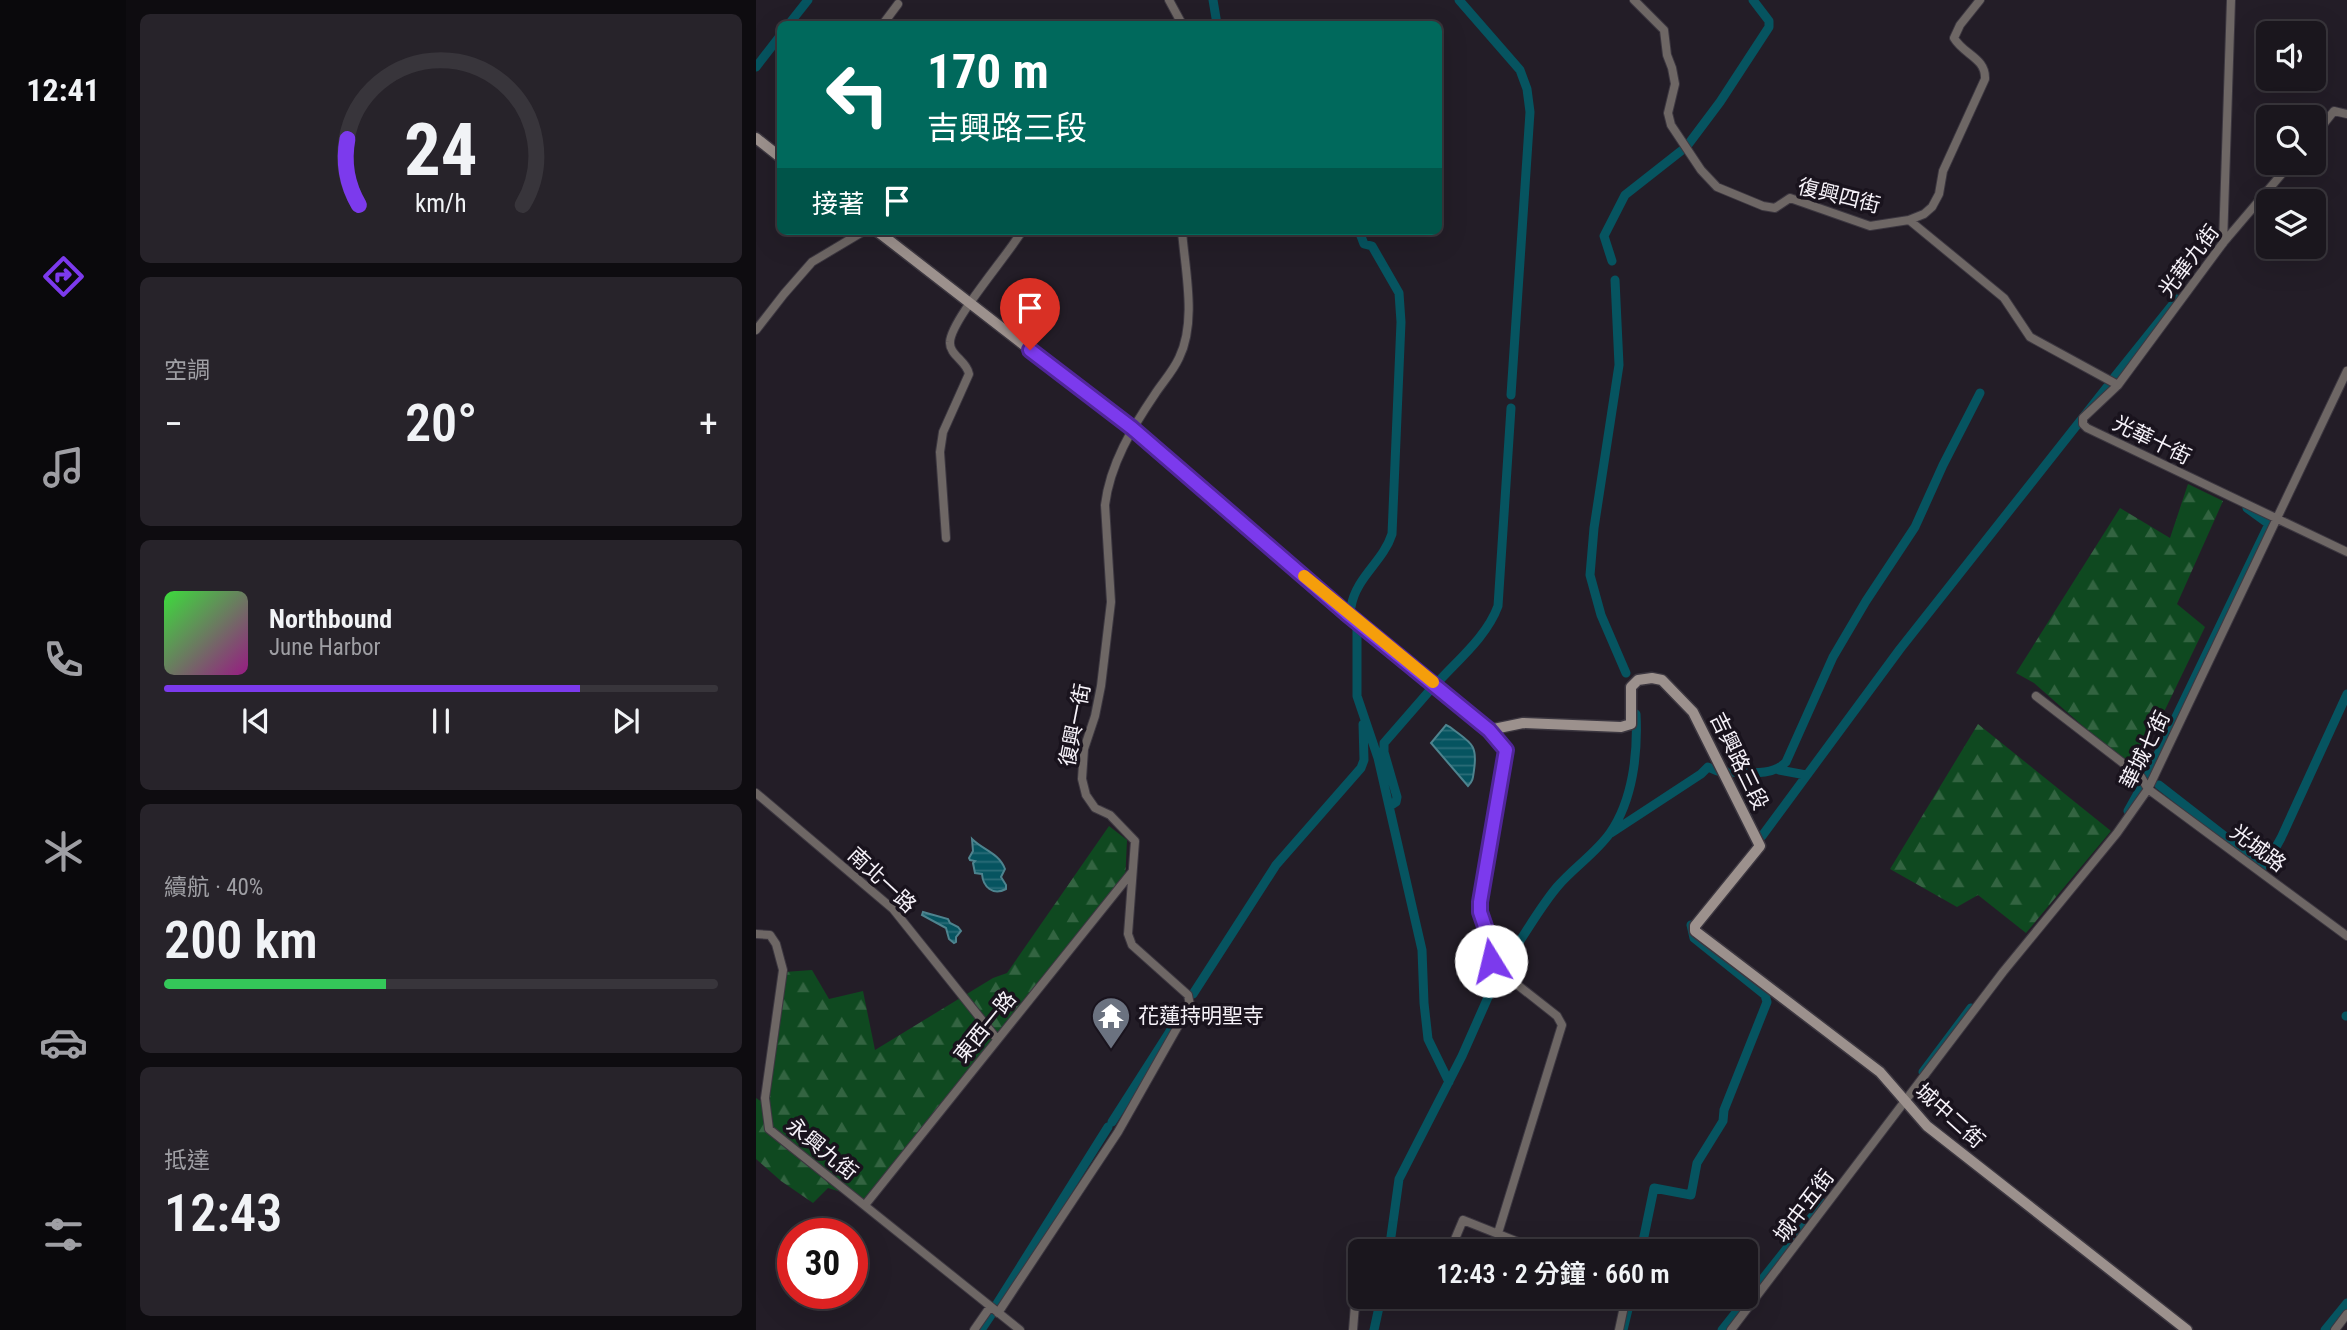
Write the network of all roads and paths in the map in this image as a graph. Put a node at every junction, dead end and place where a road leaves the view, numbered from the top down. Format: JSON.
{"nodes":[{"id":1,"x":1169,"y":0,"type":"edge"},
{"id":2,"x":1634,"y":0,"type":"edge"},
{"id":3,"x":1980,"y":0,"type":"edge"},
{"id":4,"x":2231,"y":0,"type":"edge"},
{"id":5,"x":898,"y":4,"type":"dead end"},
{"id":6,"x":885,"y":21,"type":"edge"},
{"id":7,"x":1180,"y":21,"type":"edge"},
{"id":8,"x":2347,"y":114,"type":"edge"},
{"id":9,"x":2326,"y":121,"type":"edge"},
{"id":10,"x":756,"y":138,"type":"edge"},
{"id":11,"x":777,"y":155,"type":"edge"},
{"id":12,"x":2281,"y":175,"type":"edge"},
{"id":13,"x":1909,"y":220,"type":"junction"},
{"id":14,"x":857,"y":235,"type":"edge"},
{"id":15,"x":882,"y":235,"type":"edge"},
{"id":16,"x":1020,"y":235,"type":"edge"},
{"id":17,"x":1182,"y":235,"type":"edge"},
{"id":18,"x":2223,"y":243,"type":"junction"},
{"id":19,"x":970,"y":303,"type":"junction"},
{"id":20,"x":756,"y":330,"type":"edge"},
{"id":21,"x":2347,"y":371,"type":"edge"},
{"id":22,"x":2118,"y":384,"type":"junction"},
{"id":23,"x":1132,"y":428,"type":"junction"},
{"id":24,"x":2277,"y":520,"type":"junction"},
{"id":25,"x":946,"y":538,"type":"dead end"},
{"id":26,"x":2347,"y":552,"type":"edge"},
{"id":27,"x":2036,"y":696,"type":"dead end"},
{"id":28,"x":1489,"y":730,"type":"junction"},
{"id":29,"x":2148,"y":789,"type":"junction"},
{"id":30,"x":756,"y":793,"type":"edge"},
{"id":31,"x":1132,"y":872,"type":"junction"},
{"id":32,"x":1695,"y":926,"type":"joint"},
{"id":33,"x":756,"y":934,"type":"edge"},
{"id":34,"x":2347,"y":936,"type":"edge"},
{"id":35,"x":997,"y":1039,"type":"junction"},
{"id":36,"x":1905,"y":1102,"type":"junction"},
{"id":37,"x":864,"y":1205,"type":"junction"},
{"id":38,"x":1498,"y":1233,"type":"junction"},
{"id":39,"x":1455,"y":1239,"type":"edge"},
{"id":40,"x":1512,"y":1239,"type":"edge"},
{"id":41,"x":990,"y":1307,"type":"junction"},
{"id":42,"x":1355,"y":1309,"type":"edge"},
{"id":43,"x":1623,"y":1309,"type":"edge"},
{"id":44,"x":999,"y":1313,"type":"junction"},
{"id":45,"x":2347,"y":1314,"type":"edge"},
{"id":46,"x":974,"y":1330,"type":"edge"},
{"id":47,"x":1020,"y":1330,"type":"edge"},
{"id":48,"x":1353,"y":1330,"type":"edge"},
{"id":49,"x":1619,"y":1330,"type":"edge"},
{"id":50,"x":1731,"y":1330,"type":"edge"},
{"id":51,"x":2187,"y":1330,"type":"edge"},
{"id":52,"x":2335,"y":1330,"type":"edge"}],
"edges":[{"from":1,"to":7,"type":"street"},
{"from":2,"to":13,"type":"street","name":"復興四街"},
{"from":3,"to":13,"type":"street","name":"復興四街"},
{"from":4,"to":18,"type":"street"},
{"from":5,"to":6,"type":"street"},
{"from":8,"to":9,"type":"street"},
{"from":10,"to":11,"type":"street"},
{"from":12,"to":18,"type":"street","name":"光華九街"},
{"from":13,"to":22,"type":"street","name":"光華十街"},
{"from":14,"to":20,"type":"street"},
{"from":15,"to":19,"type":"street"},
{"from":16,"to":19,"type":"street"},
{"from":17,"to":23,"type":"street","name":"復興一街"},
{"from":18,"to":22,"type":"street","name":"光華九街"},
{"from":19,"to":23,"type":"street"},
{"from":19,"to":25,"type":"street"},
{"from":21,"to":24,"type":"street","name":"華城七街"},
{"from":22,"to":24,"type":"street","name":"光華十街"},
{"from":23,"to":28,"type":"street"},
{"from":23,"to":31,"type":"street","name":"復興一街"},
{"from":24,"to":26,"type":"street","name":"光華十街"},
{"from":24,"to":29,"type":"street","name":"華城七街"},
{"from":27,"to":29,"type":"street","name":"光城路"},
{"from":28,"to":32,"type":"street","name":"吉興路三段"},
{"from":28,"to":38,"type":"street"},
{"from":29,"to":34,"type":"street","name":"光城路"},
{"from":29,"to":36,"type":"street","name":"華城七街"},
{"from":30,"to":35,"type":"street","name":"南北一路"},
{"from":31,"to":35,"type":"street","name":"東西一路"},
{"from":31,"to":44,"type":"street","name":"復興一街"},
{"from":32,"to":36,"type":"street","name":"城中二街"},
{"from":33,"to":37,"type":"street","name":"永興九街"},
{"from":35,"to":37,"type":"street","name":"東西一路"},
{"from":36,"to":50,"type":"street","name":"城中五街"},
{"from":36,"to":51,"type":"street","name":"城中二街"},
{"from":37,"to":41,"type":"street","name":"永興九街"},
{"from":38,"to":39,"type":"street"},
{"from":38,"to":40,"type":"street"},
{"from":41,"to":44,"type":"street","name":"永興九街"},
{"from":41,"to":46,"type":"street"},
{"from":42,"to":48,"type":"street"},
{"from":43,"to":49,"type":"street"},
{"from":44,"to":47,"type":"street","name":"永興九街"},
{"from":45,"to":52,"type":"street"}]}
